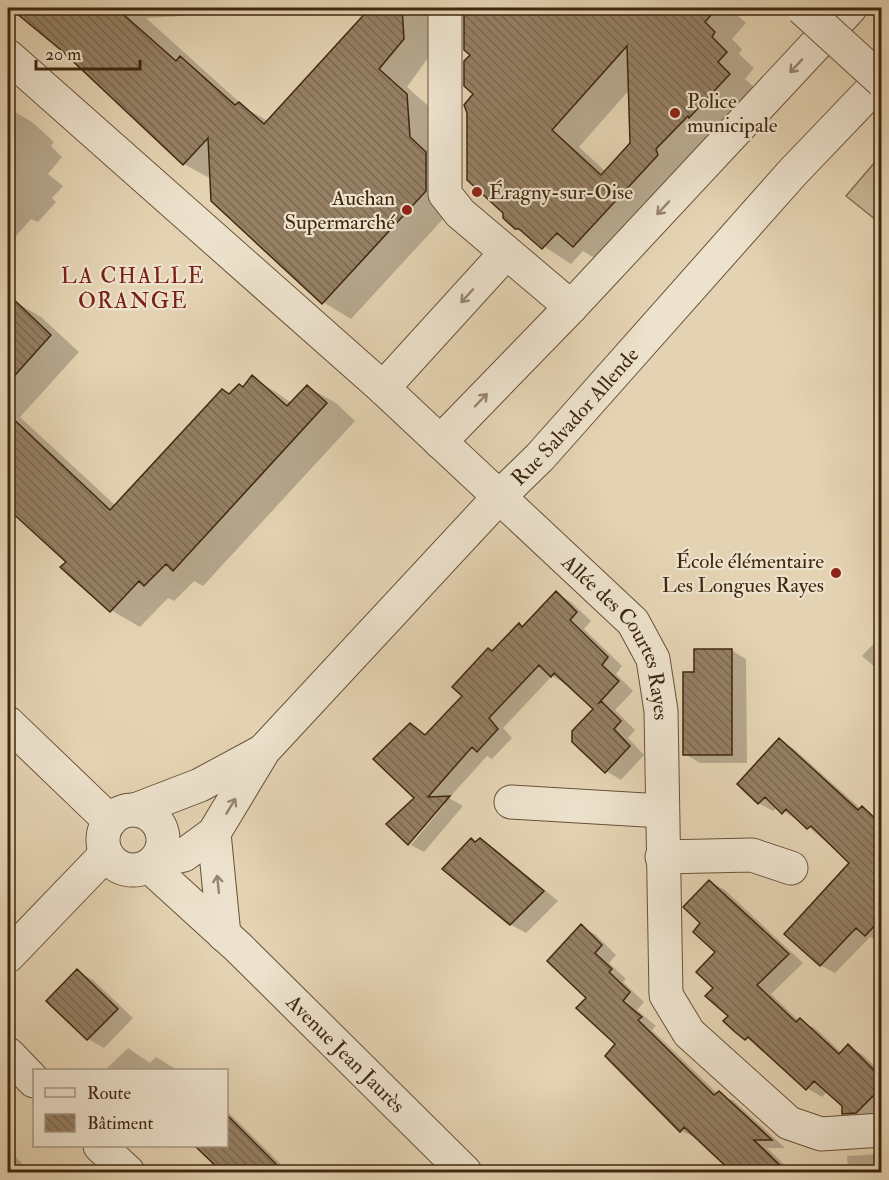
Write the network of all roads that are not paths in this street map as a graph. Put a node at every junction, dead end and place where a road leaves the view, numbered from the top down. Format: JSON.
{"nodes":[{"id":1,"x":445,"y":8,"type":"edge"},
{"id":2,"x":802,"y":8,"type":"edge"},
{"id":3,"x":850,"y":8,"type":"edge"},
{"id":4,"x":8,"y":56,"type":"edge"},
{"id":5,"x":882,"y":80,"type":"edge"},
{"id":6,"x":506,"y":253,"type":"junction"},
{"id":7,"x":571,"y":307,"type":"junction"},
{"id":8,"x":383,"y":388,"type":"junction"},
{"id":9,"x":440,"y":442,"type":"junction"},
{"id":10,"x":500,"y":496,"type":"junction"},
{"id":11,"x":8,"y":723,"type":"edge"},
{"id":12,"x":264,"y":750,"type":"junction"},
{"id":13,"x":511,"y":802,"type":"dead end"},
{"id":14,"x":662,"y":811,"type":"junction"},
{"id":15,"x":122,"y":815,"type":"junction"},
{"id":16,"x":214,"y":833,"type":"junction"},
{"id":17,"x":106,"y":854,"type":"junction"},
{"id":18,"x":662,"y":857,"type":"junction"},
{"id":19,"x":151,"y":864,"type":"junction"},
{"id":20,"x":791,"y":868,"type":"dead end"},
{"id":21,"x":224,"y":935,"type":"junction"},
{"id":22,"x":8,"y":956,"type":"edge"},
{"id":23,"x":8,"y":1054,"type":"edge"},
{"id":24,"x":33,"y":1080,"type":"edge"},
{"id":25,"x":882,"y":1130,"type":"edge"},
{"id":26,"x":101,"y":1147,"type":"edge"},
{"id":27,"x":128,"y":1173,"type":"edge"},
{"id":28,"x":465,"y":1173,"type":"edge"}],
"edges":[{"from":1,"to":6,"type":"street"},
{"from":2,"to":5,"type":"street","bridge":true},
{"from":3,"to":7,"type":"street","one_way":true},
{"from":4,"to":8,"type":"street","name":"Allée des Courtes Rayes"},
{"from":5,"to":10,"type":"street","name":"Rue Salvador Allende"},
{"from":6,"to":7,"type":"street"},
{"from":6,"to":8,"type":"street","one_way":true},
{"from":9,"to":7,"type":"street","one_way":true},
{"from":8,"to":9,"type":"street","name":"Allée des Courtes Rayes"},
{"from":9,"to":10,"type":"street","name":"Allée des Courtes Rayes"},
{"from":10,"to":12,"type":"street","name":"Rue Salvador Allende"},
{"from":10,"to":14,"type":"street","name":"Allée des Courtes Rayes"},
{"from":11,"to":15,"type":"street"},
{"from":12,"to":15,"type":"street","name":"Rue Salvador Allende"},
{"from":16,"to":12,"type":"street","name":"Rue Salvador Allende","one_way":true},
{"from":13,"to":14,"type":"street"},
{"from":14,"to":18,"type":"street","name":"Allée des Courtes Rayes"},
{"from":15,"to":17,"type":"street"},
{"from":15,"to":19,"type":"street"},
{"from":16,"to":19,"type":"street","name":"Rue Salvador Allende"},
{"from":21,"to":16,"type":"street","one_way":true},
{"from":17,"to":19,"type":"street"},
{"from":17,"to":22,"type":"street"},
{"from":18,"to":20,"type":"street"},
{"from":18,"to":25,"type":"street","name":"Allée des Courtes Rayes"},
{"from":19,"to":21,"type":"street","name":"Avenue Jean Jaurès"},
{"from":21,"to":28,"type":"street","name":"Avenue Jean Jaurès"},
{"from":23,"to":24,"type":"street"},
{"from":26,"to":27,"type":"street"}]}
